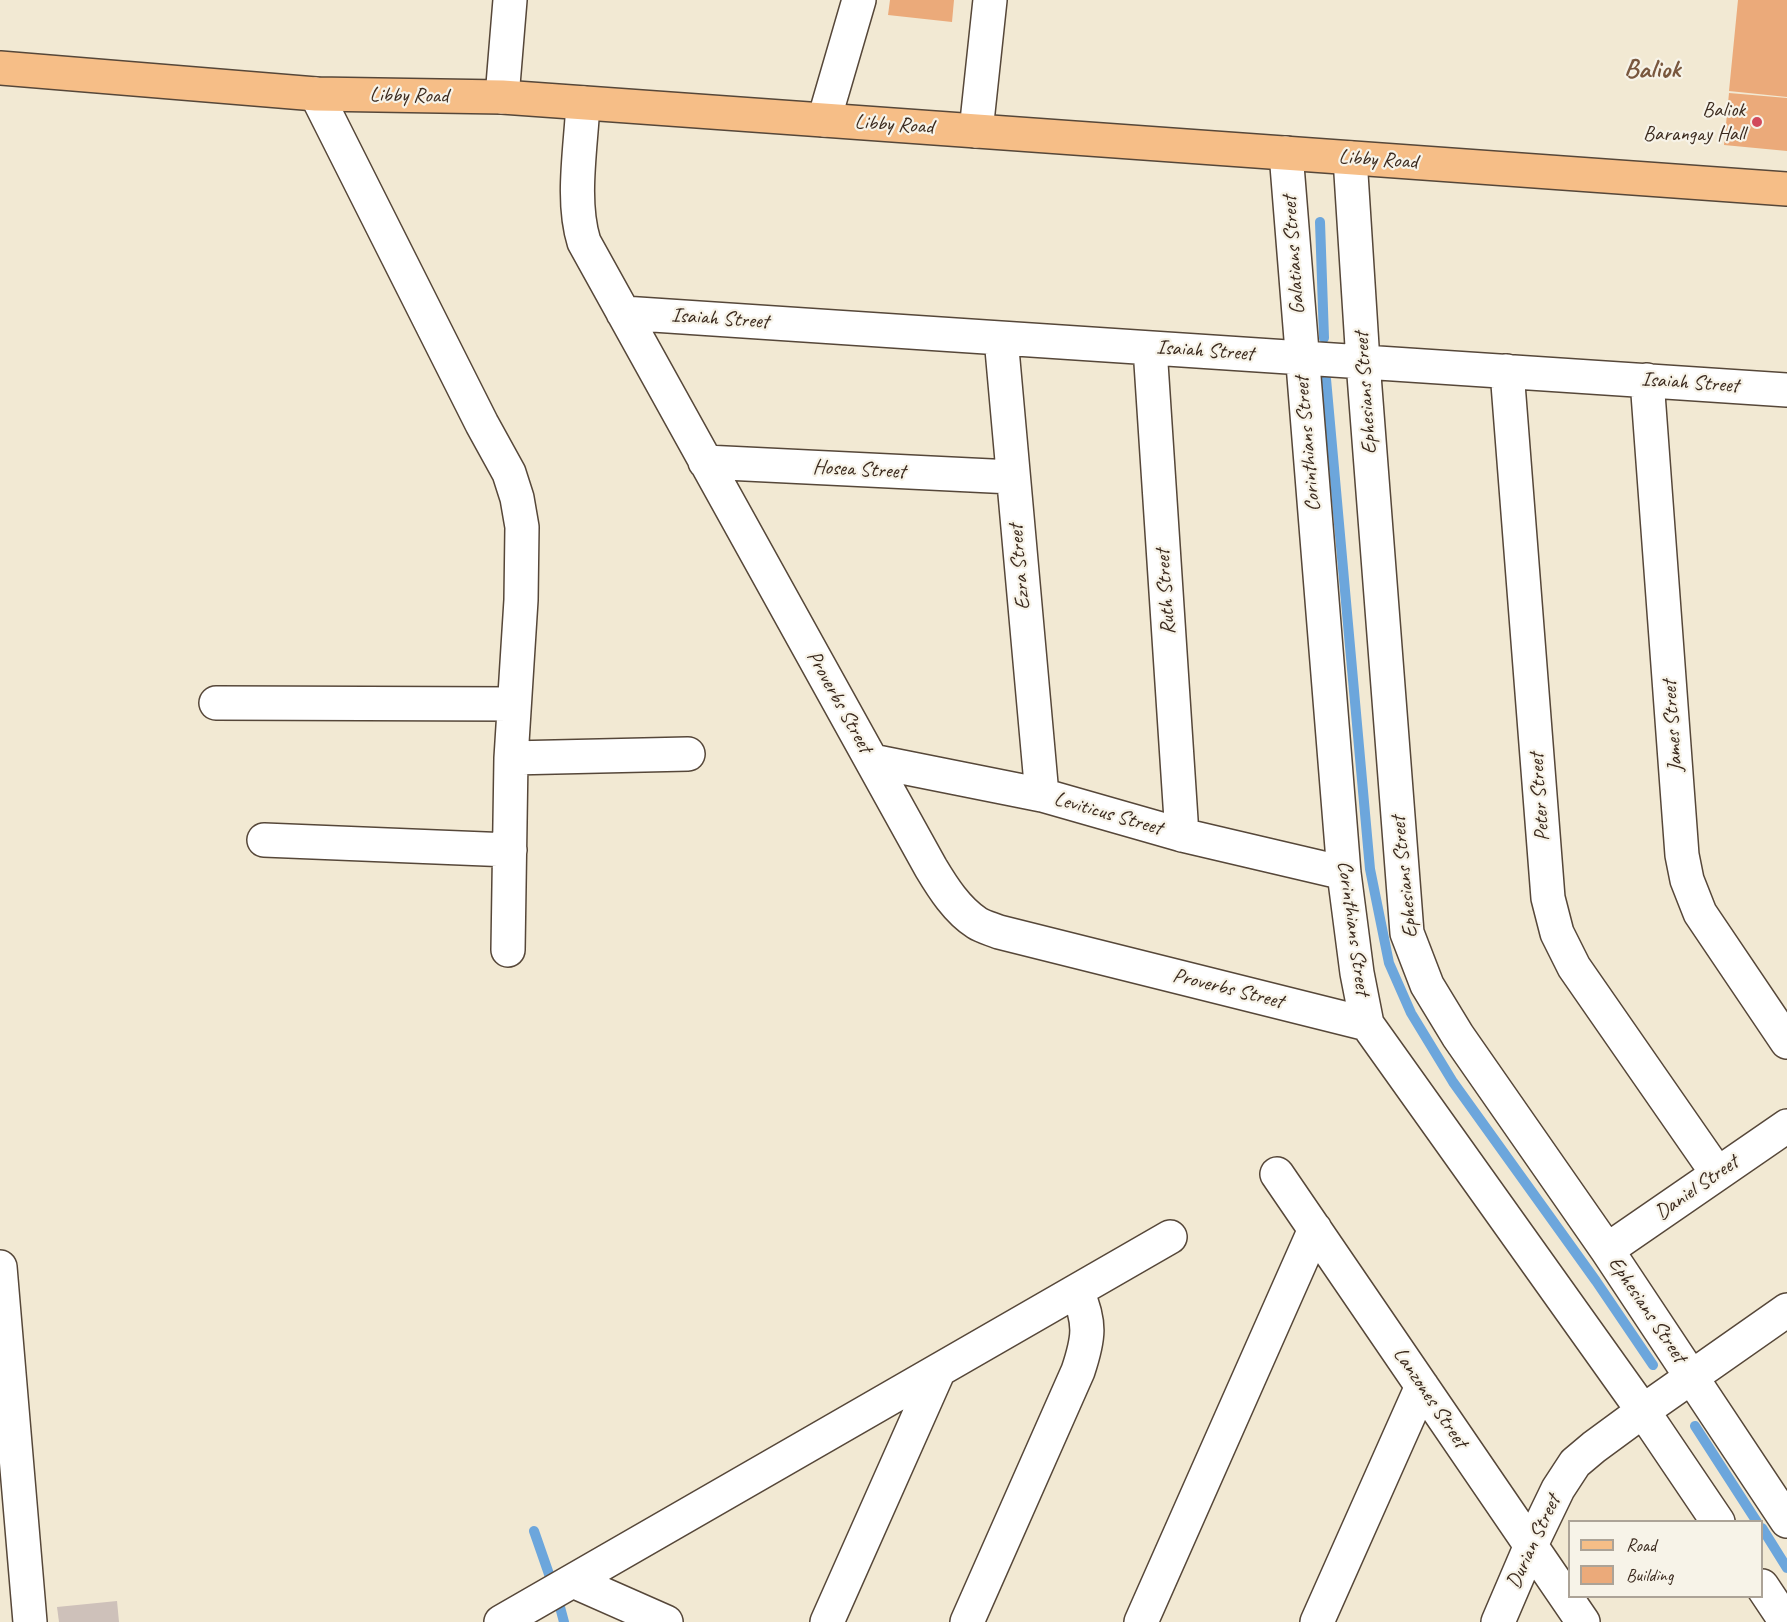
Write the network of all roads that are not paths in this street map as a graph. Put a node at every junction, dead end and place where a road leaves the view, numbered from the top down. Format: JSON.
{"nodes":[{"id":1,"x":510,"y":0,"type":"edge"},
{"id":2,"x":859,"y":0,"type":"edge"},
{"id":3,"x":990,"y":0,"type":"edge"},
{"id":4,"x":0,"y":68,"type":"edge"},
{"id":5,"x":316,"y":94,"type":"junction"},
{"id":6,"x":502,"y":98,"type":"junction"},
{"id":7,"x":583,"y":103,"type":"junction"},
{"id":8,"x":824,"y":120,"type":"junction"},
{"id":9,"x":976,"y":131,"type":"junction"},
{"id":10,"x":1286,"y":153,"type":"junction"},
{"id":11,"x":1350,"y":158,"type":"junction"},
{"id":12,"x":1787,"y":189,"type":"edge"},
{"id":13,"x":623,"y":312,"type":"junction"},
{"id":14,"x":1001,"y":338,"type":"junction"},
{"id":15,"x":1150,"y":348,"type":"junction"},
{"id":16,"x":1301,"y":358,"type":"junction"},
{"id":17,"x":1363,"y":362,"type":"junction"},
{"id":18,"x":1507,"y":371,"type":"junction"},
{"id":19,"x":1647,"y":381,"type":"junction"},
{"id":20,"x":1787,"y":390,"type":"edge"},
{"id":21,"x":705,"y":462,"type":"junction"},
{"id":22,"x":1012,"y":477,"type":"junction"},
{"id":23,"x":216,"y":703,"type":"dead end"},
{"id":24,"x":514,"y":704,"type":"junction"},
{"id":25,"x":688,"y":754,"type":"dead end"},
{"id":26,"x":511,"y":758,"type":"junction"},
{"id":27,"x":872,"y":761,"type":"junction"},
{"id":28,"x":1042,"y":795,"type":"junction"},
{"id":29,"x":1182,"y":835,"type":"junction"},
{"id":30,"x":264,"y":840,"type":"dead end"},
{"id":31,"x":510,"y":850,"type":"junction"},
{"id":32,"x":1344,"y":873,"type":"junction"},
{"id":33,"x":508,"y":950,"type":"dead end"},
{"id":34,"x":1367,"y":1024,"type":"junction"},
{"id":35,"x":1787,"y":1042,"type":"edge"},
{"id":36,"x":1787,"y":1126,"type":"edge"},
{"id":37,"x":1717,"y":1173,"type":"junction"},
{"id":38,"x":1277,"y":1174,"type":"dead end"},
{"id":39,"x":1315,"y":1229,"type":"junction"},
{"id":40,"x":1170,"y":1237,"type":"dead end"},
{"id":41,"x":1607,"y":1250,"type":"junction"},
{"id":42,"x":0,"y":1267,"type":"edge"},
{"id":43,"x":1077,"y":1291,"type":"junction"},
{"id":44,"x":1787,"y":1310,"type":"edge"},
{"id":45,"x":939,"y":1370,"type":"junction"},
{"id":46,"x":1692,"y":1376,"type":"junction"},
{"id":47,"x":1422,"y":1386,"type":"junction"},
{"id":48,"x":1643,"y":1411,"type":"junction"},
{"id":49,"x":1717,"y":1520,"type":"edge"},
{"id":50,"x":1787,"y":1521,"type":"edge"},
{"id":51,"x":1531,"y":1545,"type":"junction"},
{"id":52,"x":573,"y":1581,"type":"junction"},
{"id":53,"x":1763,"y":1589,"type":"edge"},
{"id":54,"x":30,"y":1622,"type":"edge"},
{"id":55,"x":501,"y":1622,"type":"edge"},
{"id":56,"x":666,"y":1622,"type":"edge"},
{"id":57,"x":827,"y":1622,"type":"edge"},
{"id":58,"x":967,"y":1622,"type":"edge"},
{"id":59,"x":1141,"y":1622,"type":"edge"},
{"id":60,"x":1317,"y":1622,"type":"edge"},
{"id":61,"x":1498,"y":1622,"type":"edge"},
{"id":62,"x":1583,"y":1622,"type":"edge"},
{"id":63,"x":1786,"y":1622,"type":"edge"}],
"edges":[{"from":1,"to":6,"type":"street"},
{"from":2,"to":8,"type":"street"},
{"from":3,"to":9,"type":"street"},
{"from":4,"to":5,"type":"main road","name":"Libby Road"},
{"from":5,"to":6,"type":"main road","name":"Libby Road"},
{"from":5,"to":24,"type":"street"},
{"from":6,"to":7,"type":"main road","name":"Libby Road"},
{"from":7,"to":8,"type":"main road","name":"Libby Road"},
{"from":7,"to":13,"type":"street","name":"Proverbs Street"},
{"from":8,"to":9,"type":"main road","name":"Libby Road"},
{"from":9,"to":10,"type":"main road","name":"Libby Road"},
{"from":10,"to":11,"type":"main road","name":"Libby Road"},
{"from":10,"to":16,"type":"street","name":"Galatians Street"},
{"from":11,"to":12,"type":"main road","name":"Libby Road"},
{"from":11,"to":17,"type":"street","name":"Ephesians Street"},
{"from":13,"to":14,"type":"street","name":"Isaiah Street"},
{"from":13,"to":21,"type":"street","name":"Proverbs Street"},
{"from":14,"to":15,"type":"street","name":"Isaiah Street"},
{"from":14,"to":22,"type":"street","name":"Ezra Street"},
{"from":15,"to":16,"type":"street","name":"Isaiah Street"},
{"from":15,"to":29,"type":"street","name":"Ruth Street"},
{"from":16,"to":17,"type":"street","name":"Isaiah Street"},
{"from":16,"to":32,"type":"street","name":"Corinthians Street"},
{"from":17,"to":18,"type":"street","name":"Isaiah Street"},
{"from":17,"to":41,"type":"street","name":"Ephesians Street"},
{"from":18,"to":19,"type":"street","name":"Isaiah Street"},
{"from":18,"to":37,"type":"street","name":"Peter Street"},
{"from":19,"to":20,"type":"street","name":"Isaiah Street"},
{"from":19,"to":35,"type":"street","name":"James Street"},
{"from":21,"to":22,"type":"street","name":"Hosea Street"},
{"from":21,"to":27,"type":"street","name":"Proverbs Street"},
{"from":22,"to":28,"type":"street","name":"Ezra Street"},
{"from":23,"to":24,"type":"street"},
{"from":24,"to":26,"type":"street"},
{"from":25,"to":26,"type":"street"},
{"from":26,"to":31,"type":"street"},
{"from":27,"to":28,"type":"street","name":"Leviticus Street"},
{"from":27,"to":34,"type":"street","name":"Proverbs Street"},
{"from":28,"to":29,"type":"street","name":"Leviticus Street"},
{"from":29,"to":32,"type":"street","name":"Leviticus Street"},
{"from":30,"to":31,"type":"street"},
{"from":31,"to":33,"type":"street"},
{"from":32,"to":34,"type":"street","name":"Corinthians Street"},
{"from":34,"to":48,"type":"street","name":"Corinthians Street"},
{"from":36,"to":37,"type":"street","name":"Daniel Street"},
{"from":37,"to":41,"type":"street","name":"Daniel Street"},
{"from":38,"to":39,"type":"street","name":"Lanzones Street"},
{"from":39,"to":47,"type":"street","name":"Lanzones Street"},
{"from":39,"to":59,"type":"street"},
{"from":40,"to":43,"type":"street"},
{"from":41,"to":46,"type":"street","name":"Ephesians Street"},
{"from":42,"to":54,"type":"street"},
{"from":43,"to":45,"type":"street"},
{"from":43,"to":58,"type":"street"},
{"from":44,"to":46,"type":"street","name":"Durian Street"},
{"from":45,"to":52,"type":"street"},
{"from":45,"to":57,"type":"street"},
{"from":46,"to":48,"type":"street","name":"Durian Street"},
{"from":46,"to":50,"type":"street","name":"Ephesians Street"},
{"from":47,"to":51,"type":"street","name":"Lanzones Street"},
{"from":47,"to":60,"type":"street"},
{"from":48,"to":49,"type":"street"},
{"from":48,"to":51,"type":"street","name":"Durian Street"},
{"from":51,"to":61,"type":"street","name":"Durian Street"},
{"from":51,"to":62,"type":"street","name":"Lanzones Street"},
{"from":52,"to":55,"type":"street"},
{"from":52,"to":56,"type":"street"},
{"from":53,"to":63,"type":"street"}]}
